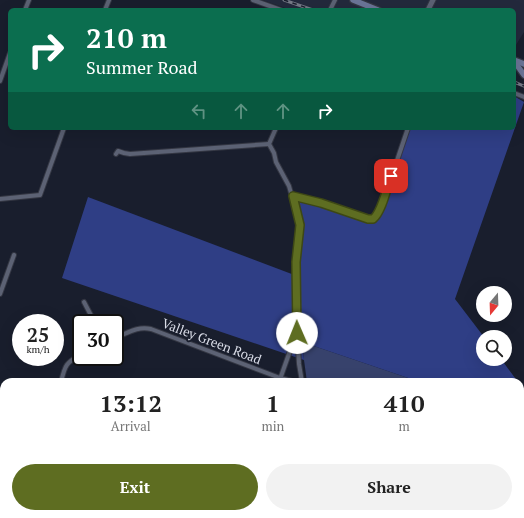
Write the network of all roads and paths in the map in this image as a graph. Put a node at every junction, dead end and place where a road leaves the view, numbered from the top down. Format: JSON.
{"nodes":[{"id":1,"x":253,"y":0,"type":"edge"},
{"id":2,"x":353,"y":0,"type":"edge"},
{"id":3,"x":275,"y":8,"type":"edge"},
{"id":4,"x":373,"y":8,"type":"edge"},
{"id":5,"x":8,"y":59,"type":"edge"},
{"id":6,"x":516,"y":63,"type":"edge"},
{"id":7,"x":524,"y":75,"type":"edge"},
{"id":8,"x":0,"y":81,"type":"edge"},
{"id":9,"x":63,"y":130,"type":"edge"},
{"id":10,"x":275,"y":130,"type":"edge"},
{"id":11,"x":407,"y":130,"type":"edge"},
{"id":12,"x":269,"y":144,"type":"junction"},
{"id":13,"x":116,"y":154,"type":"dead end"},
{"id":14,"x":293,"y":196,"type":"junction"},
{"id":15,"x":0,"y":199,"type":"edge"},
{"id":16,"x":14,"y":255,"type":"dead end"},
{"id":17,"x":0,"y":294,"type":"edge"},
{"id":18,"x":84,"y":302,"type":"dead end"},
{"id":19,"x":90,"y":314,"type":"edge"},
{"id":20,"x":297,"y":333,"type":"junction"},
{"id":21,"x":124,"y":334,"type":"edge"},
{"id":22,"x":72,"y":360,"type":"edge"},
{"id":23,"x":62,"y":378,"type":"edge"},
{"id":24,"x":274,"y":378,"type":"edge"},
{"id":25,"x":280,"y":378,"type":"edge"},
{"id":26,"x":301,"y":378,"type":"edge"}],
"edges":[{"from":1,"to":3,"type":"street"},
{"from":2,"to":4,"type":"main road"},
{"from":5,"to":8,"type":"street"},
{"from":6,"to":7,"type":"main road"},
{"from":9,"to":15,"type":"street"},
{"from":10,"to":12,"type":"street"},
{"from":11,"to":14,"type":"street"},
{"from":12,"to":13,"type":"street"},
{"from":12,"to":14,"type":"street"},
{"from":14,"to":20,"type":"street"},
{"from":16,"to":17,"type":"street"},
{"from":18,"to":19,"type":"street"},
{"from":20,"to":25,"type":"street"},
{"from":20,"to":26,"type":"street"},
{"from":21,"to":24,"type":"street","name":"Valley Green Road"},
{"from":22,"to":23,"type":"street"}]}
